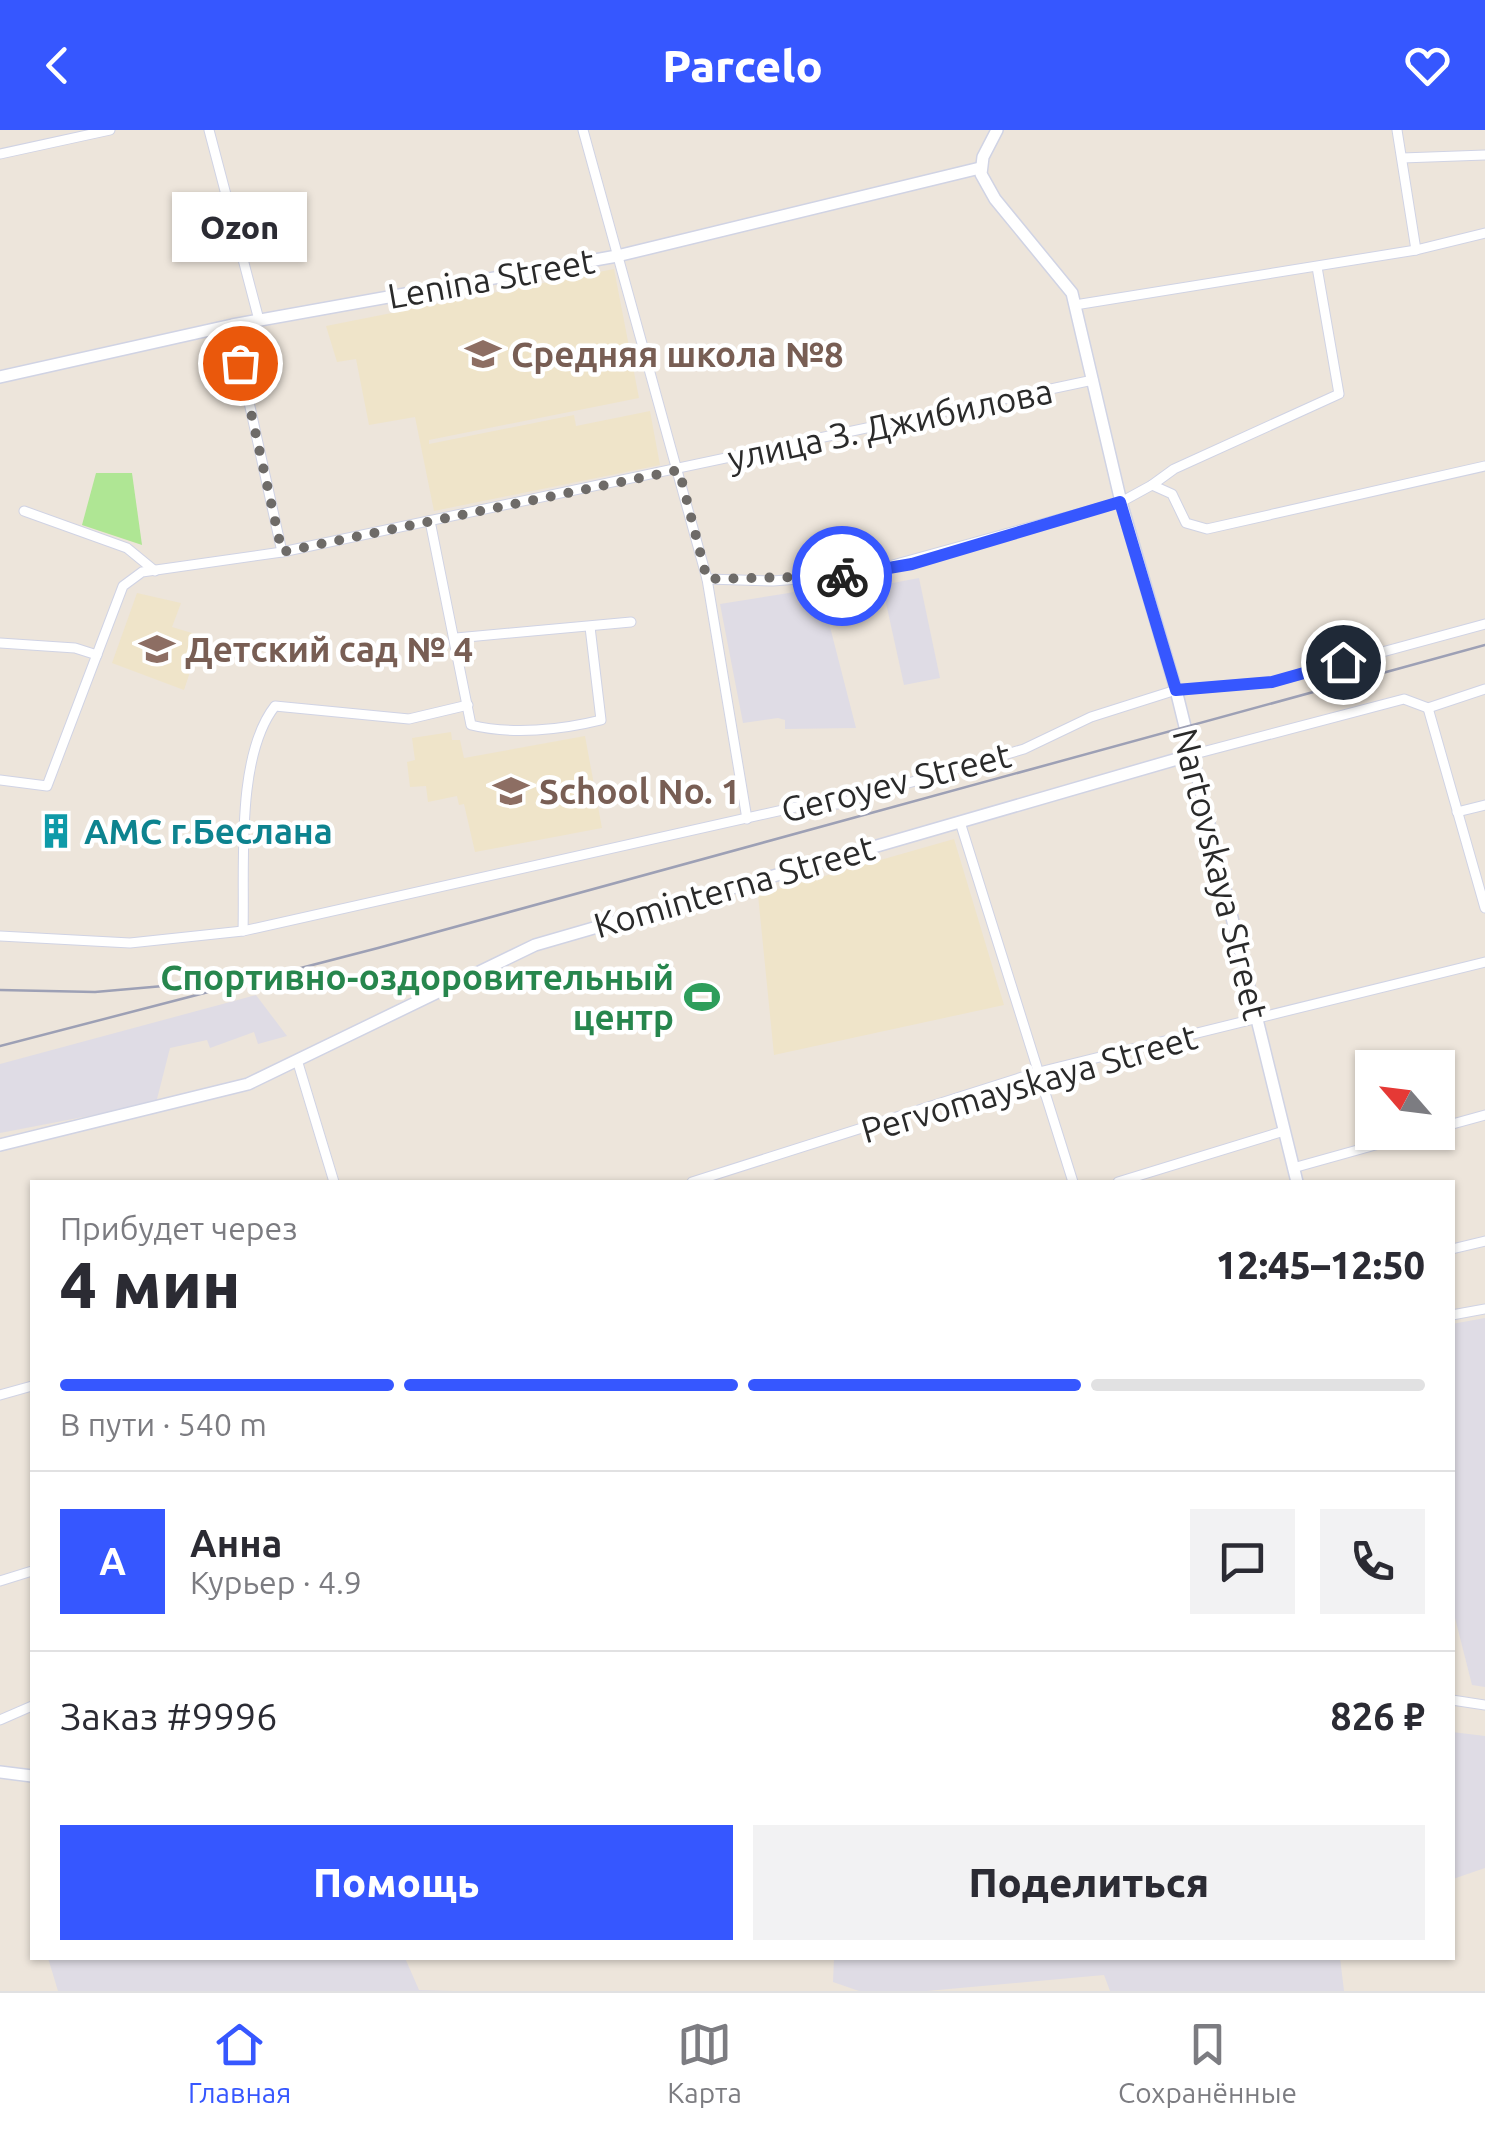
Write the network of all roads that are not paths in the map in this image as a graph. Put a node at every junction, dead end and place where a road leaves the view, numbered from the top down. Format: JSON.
{"nodes":[{"id":1,"x":110,"y":130,"type":"edge"},
{"id":2,"x":210,"y":130,"type":"edge"},
{"id":3,"x":584,"y":130,"type":"edge"},
{"id":4,"x":998,"y":130,"type":"edge"},
{"id":5,"x":1397,"y":130,"type":"edge"},
{"id":6,"x":0,"y":154,"type":"edge"},
{"id":7,"x":1485,"y":155,"type":"edge"},
{"id":8,"x":1402,"y":158,"type":"junction"},
{"id":9,"x":980,"y":168,"type":"junction"},
{"id":10,"x":1485,"y":232,"type":"edge"},
{"id":11,"x":1416,"y":250,"type":"junction"},
{"id":12,"x":617,"y":256,"type":"junction"},
{"id":13,"x":1317,"y":266,"type":"junction"},
{"id":14,"x":1076,"y":304,"type":"junction"},
{"id":15,"x":259,"y":320,"type":"junction"},
{"id":16,"x":232,"y":325,"type":"junction"},
{"id":17,"x":0,"y":377,"type":"edge"},
{"id":18,"x":1093,"y":380,"type":"junction"},
{"id":19,"x":1485,"y":466,"type":"edge"},
{"id":20,"x":679,"y":470,"type":"junction"},
{"id":21,"x":1152,"y":485,"type":"junction"},
{"id":22,"x":1120,"y":502,"type":"junction"},
{"id":23,"x":24,"y":511,"type":"dead end"},
{"id":24,"x":430,"y":522,"type":"junction"},
{"id":25,"x":282,"y":552,"type":"junction"},
{"id":26,"x":158,"y":572,"type":"junction"},
{"id":27,"x":707,"y":579,"type":"junction"},
{"id":28,"x":631,"y":622,"type":"dead end"},
{"id":29,"x":1485,"y":624,"type":"edge"},
{"id":30,"x":590,"y":627,"type":"junction"},
{"id":31,"x":456,"y":638,"type":"junction"},
{"id":32,"x":0,"y":643,"type":"edge"},
{"id":33,"x":97,"y":654,"type":"junction"},
{"id":34,"x":1485,"y":689,"type":"edge"},
{"id":35,"x":1176,"y":690,"type":"junction"},
{"id":36,"x":468,"y":705,"type":"junction"},
{"id":37,"x":1428,"y":708,"type":"junction"},
{"id":38,"x":1191,"y":755,"type":"junction"},
{"id":39,"x":0,"y":780,"type":"edge"},
{"id":40,"x":1485,"y":805,"type":"edge"},
{"id":41,"x":1458,"y":812,"type":"junction"},
{"id":42,"x":747,"y":818,"type":"junction"},
{"id":43,"x":960,"y":822,"type":"junction"},
{"id":44,"x":1485,"y":908,"type":"edge"},
{"id":45,"x":243,"y":930,"type":"junction"},
{"id":46,"x":0,"y":936,"type":"edge"},
{"id":47,"x":1485,"y":962,"type":"edge"},
{"id":48,"x":1260,"y":1020,"type":"junction"},
{"id":49,"x":298,"y":1063,"type":"junction"},
{"id":50,"x":1035,"y":1073,"type":"junction"},
{"id":51,"x":1485,"y":1116,"type":"edge"},
{"id":52,"x":1455,"y":1124,"type":"edge"},
{"id":53,"x":1284,"y":1131,"type":"junction"},
{"id":54,"x":0,"y":1145,"type":"edge"},
{"id":55,"x":1358,"y":1150,"type":"edge"},
{"id":56,"x":1293,"y":1168,"type":"junction"},
{"id":57,"x":333,"y":1180,"type":"edge"},
{"id":58,"x":698,"y":1180,"type":"edge"},
{"id":59,"x":1071,"y":1180,"type":"edge"},
{"id":60,"x":1125,"y":1180,"type":"edge"},
{"id":61,"x":1296,"y":1180,"type":"edge"},
{"id":62,"x":1485,"y":1242,"type":"edge"},
{"id":63,"x":1455,"y":1248,"type":"edge"},
{"id":64,"x":1485,"y":1309,"type":"edge"},
{"id":65,"x":1455,"y":1314,"type":"edge"},
{"id":66,"x":30,"y":1387,"type":"edge"},
{"id":67,"x":0,"y":1395,"type":"edge"},
{"id":68,"x":30,"y":1572,"type":"edge"},
{"id":69,"x":0,"y":1582,"type":"edge"},
{"id":70,"x":1455,"y":1700,"type":"edge"},
{"id":71,"x":1485,"y":1705,"type":"edge"},
{"id":72,"x":30,"y":1707,"type":"edge"},
{"id":73,"x":0,"y":1720,"type":"edge"},
{"id":74,"x":0,"y":1772,"type":"edge"},
{"id":75,"x":30,"y":1776,"type":"edge"}],
"edges":[{"from":1,"to":6,"type":"street"},
{"from":2,"to":15,"type":"street"},
{"from":3,"to":12,"type":"street"},
{"from":4,"to":9,"type":"street"},
{"from":5,"to":8,"type":"street"},
{"from":7,"to":8,"type":"street"},
{"from":8,"to":11,"type":"street"},
{"from":9,"to":12,"type":"street","name":"Lenina Street"},
{"from":9,"to":14,"type":"street","name":"Nartovskaya Street"},
{"from":10,"to":11,"type":"street"},
{"from":11,"to":13,"type":"street"},
{"from":12,"to":15,"type":"street","name":"Lenina Street"},
{"from":12,"to":20,"type":"street"},
{"from":13,"to":14,"type":"street"},
{"from":13,"to":21,"type":"street"},
{"from":14,"to":18,"type":"street","name":"Nartovskaya Street"},
{"from":15,"to":16,"type":"street","name":"Lenina Street"},
{"from":16,"to":17,"type":"street","name":"Lenina Street"},
{"from":16,"to":25,"type":"street"},
{"from":18,"to":20,"type":"street","name":"улица З. Джибилова"},
{"from":18,"to":22,"type":"street","name":"Nartovskaya Street"},
{"from":19,"to":21,"type":"street"},
{"from":20,"to":24,"type":"street","name":"улица З. Джибилова"},
{"from":20,"to":27,"type":"street"},
{"from":21,"to":22,"type":"street"},
{"from":22,"to":27,"type":"street"},
{"from":22,"to":35,"type":"street","name":"Nartovskaya Street"},
{"from":23,"to":26,"type":"street"},
{"from":24,"to":25,"type":"street","name":"улица З. Джибилова"},
{"from":24,"to":31,"type":"street"},
{"from":25,"to":26,"type":"street","name":"улица З. Джибилова"},
{"from":26,"to":33,"type":"street"},
{"from":27,"to":42,"type":"street"},
{"from":28,"to":30,"type":"street"},
{"from":29,"to":35,"type":"street","name":"Geroyev Street"},
{"from":30,"to":31,"type":"street"},
{"from":30,"to":36,"type":"street"},
{"from":31,"to":36,"type":"street"},
{"from":32,"to":33,"type":"street"},
{"from":33,"to":39,"type":"street"},
{"from":34,"to":37,"type":"street","name":"Kominterna Street"},
{"from":35,"to":38,"type":"street","name":"Nartovskaya Street"},
{"from":35,"to":42,"type":"street","name":"Geroyev Street"},
{"from":36,"to":45,"type":"street"},
{"from":37,"to":38,"type":"street","name":"Kominterna Street"},
{"from":37,"to":41,"type":"street"},
{"from":38,"to":43,"type":"street","name":"Kominterna Street"},
{"from":38,"to":48,"type":"street","name":"Nartovskaya Street"},
{"from":40,"to":41,"type":"street"},
{"from":41,"to":44,"type":"street"},
{"from":42,"to":45,"type":"street","name":"Geroyev Street"},
{"from":43,"to":49,"type":"street","name":"Kominterna Street"},
{"from":43,"to":50,"type":"street"},
{"from":45,"to":46,"type":"street","name":"Geroyev Street"},
{"from":47,"to":48,"type":"street","name":"Pervomayskaya Street"},
{"from":48,"to":50,"type":"street","name":"Pervomayskaya Street"},
{"from":48,"to":53,"type":"street","name":"Nartovskaya Street"},
{"from":49,"to":54,"type":"street","name":"Kominterna Street"},
{"from":49,"to":57,"type":"street"},
{"from":50,"to":58,"type":"street","name":"Pervomayskaya Street"},
{"from":50,"to":59,"type":"street"},
{"from":51,"to":52,"type":"street"},
{"from":53,"to":56,"type":"street","name":"Nartovskaya Street"},
{"from":53,"to":60,"type":"street"},
{"from":55,"to":56,"type":"street"},
{"from":56,"to":61,"type":"street","name":"Nartovskaya Street"},
{"from":62,"to":63,"type":"street"},
{"from":64,"to":65,"type":"street"},
{"from":66,"to":67,"type":"street"},
{"from":68,"to":69,"type":"street"},
{"from":70,"to":71,"type":"street"},
{"from":72,"to":73,"type":"street"},
{"from":74,"to":75,"type":"street"}]}
